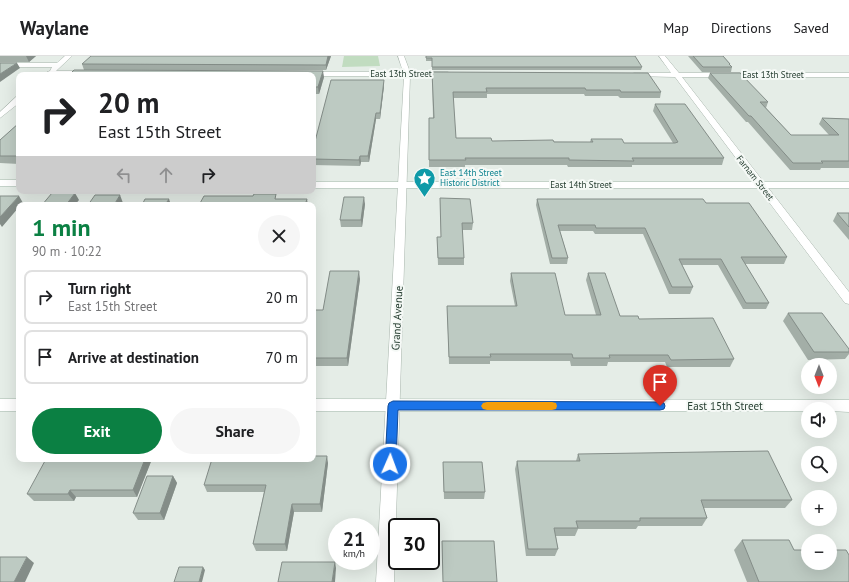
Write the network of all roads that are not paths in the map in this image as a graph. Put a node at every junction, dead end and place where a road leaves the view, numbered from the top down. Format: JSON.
{"nodes":[{"id":1,"x":69,"y":56,"type":"edge"},
{"id":2,"x":401,"y":56,"type":"edge"},
{"id":3,"x":662,"y":56,"type":"edge"},
{"id":4,"x":0,"y":65,"type":"edge"},
{"id":5,"x":58,"y":65,"type":"junction"},
{"id":6,"x":50,"y":72,"type":"edge"},
{"id":7,"x":316,"y":73,"type":"edge"},
{"id":8,"x":407,"y":74,"type":"junction"},
{"id":9,"x":453,"y":74,"type":"edge"},
{"id":10,"x":630,"y":74,"type":"edge"},
{"id":11,"x":676,"y":75,"type":"junction"},
{"id":12,"x":849,"y":76,"type":"edge"},
{"id":13,"x":16,"y":102,"type":"edge"},
{"id":14,"x":0,"y":116,"type":"edge"},
{"id":15,"x":0,"y":183,"type":"edge"},
{"id":16,"x":16,"y":183,"type":"edge"},
{"id":17,"x":759,"y":184,"type":"junction"},
{"id":18,"x":316,"y":185,"type":"edge"},
{"id":19,"x":404,"y":185,"type":"junction"},
{"id":20,"x":849,"y":185,"type":"edge"},
{"id":21,"x":849,"y":300,"type":"edge"},
{"id":22,"x":0,"y":405,"type":"edge"},
{"id":23,"x":16,"y":405,"type":"edge"},
{"id":24,"x":316,"y":405,"type":"edge"},
{"id":25,"x":393,"y":406,"type":"junction"},
{"id":26,"x":849,"y":406,"type":"edge"},
{"id":27,"x":385,"y":582,"type":"edge"}],
"edges":[{"from":1,"to":5,"type":"street"},
{"from":2,"to":8,"type":"street","name":"Grand Avenue"},
{"from":3,"to":11,"type":"street","name":"Farnam Street"},
{"from":4,"to":5,"type":"street"},
{"from":5,"to":6,"type":"street"},
{"from":7,"to":8,"type":"street","name":"East 13th Street"},
{"from":8,"to":9,"type":"street","name":"East 13th Street"},
{"from":8,"to":19,"type":"street","name":"Grand Avenue"},
{"from":10,"to":11,"type":"street","name":"East 13th Street"},
{"from":11,"to":12,"type":"street","name":"East 13th Street"},
{"from":11,"to":17,"type":"street","name":"Farnam Street"},
{"from":13,"to":14,"type":"street"},
{"from":15,"to":16,"type":"street"},
{"from":17,"to":19,"type":"street","name":"East 14th Street"},
{"from":17,"to":20,"type":"street","name":"East 14th Street"},
{"from":17,"to":21,"type":"street","name":"Farnam Street"},
{"from":18,"to":19,"type":"street","name":"East 14th Street"},
{"from":19,"to":25,"type":"street","name":"Grand Avenue"},
{"from":22,"to":23,"type":"street"},
{"from":24,"to":25,"type":"street","name":"East 15th Street"},
{"from":25,"to":26,"type":"street","name":"East 15th Street"},
{"from":25,"to":27,"type":"street","name":"Grand Avenue"}]}
